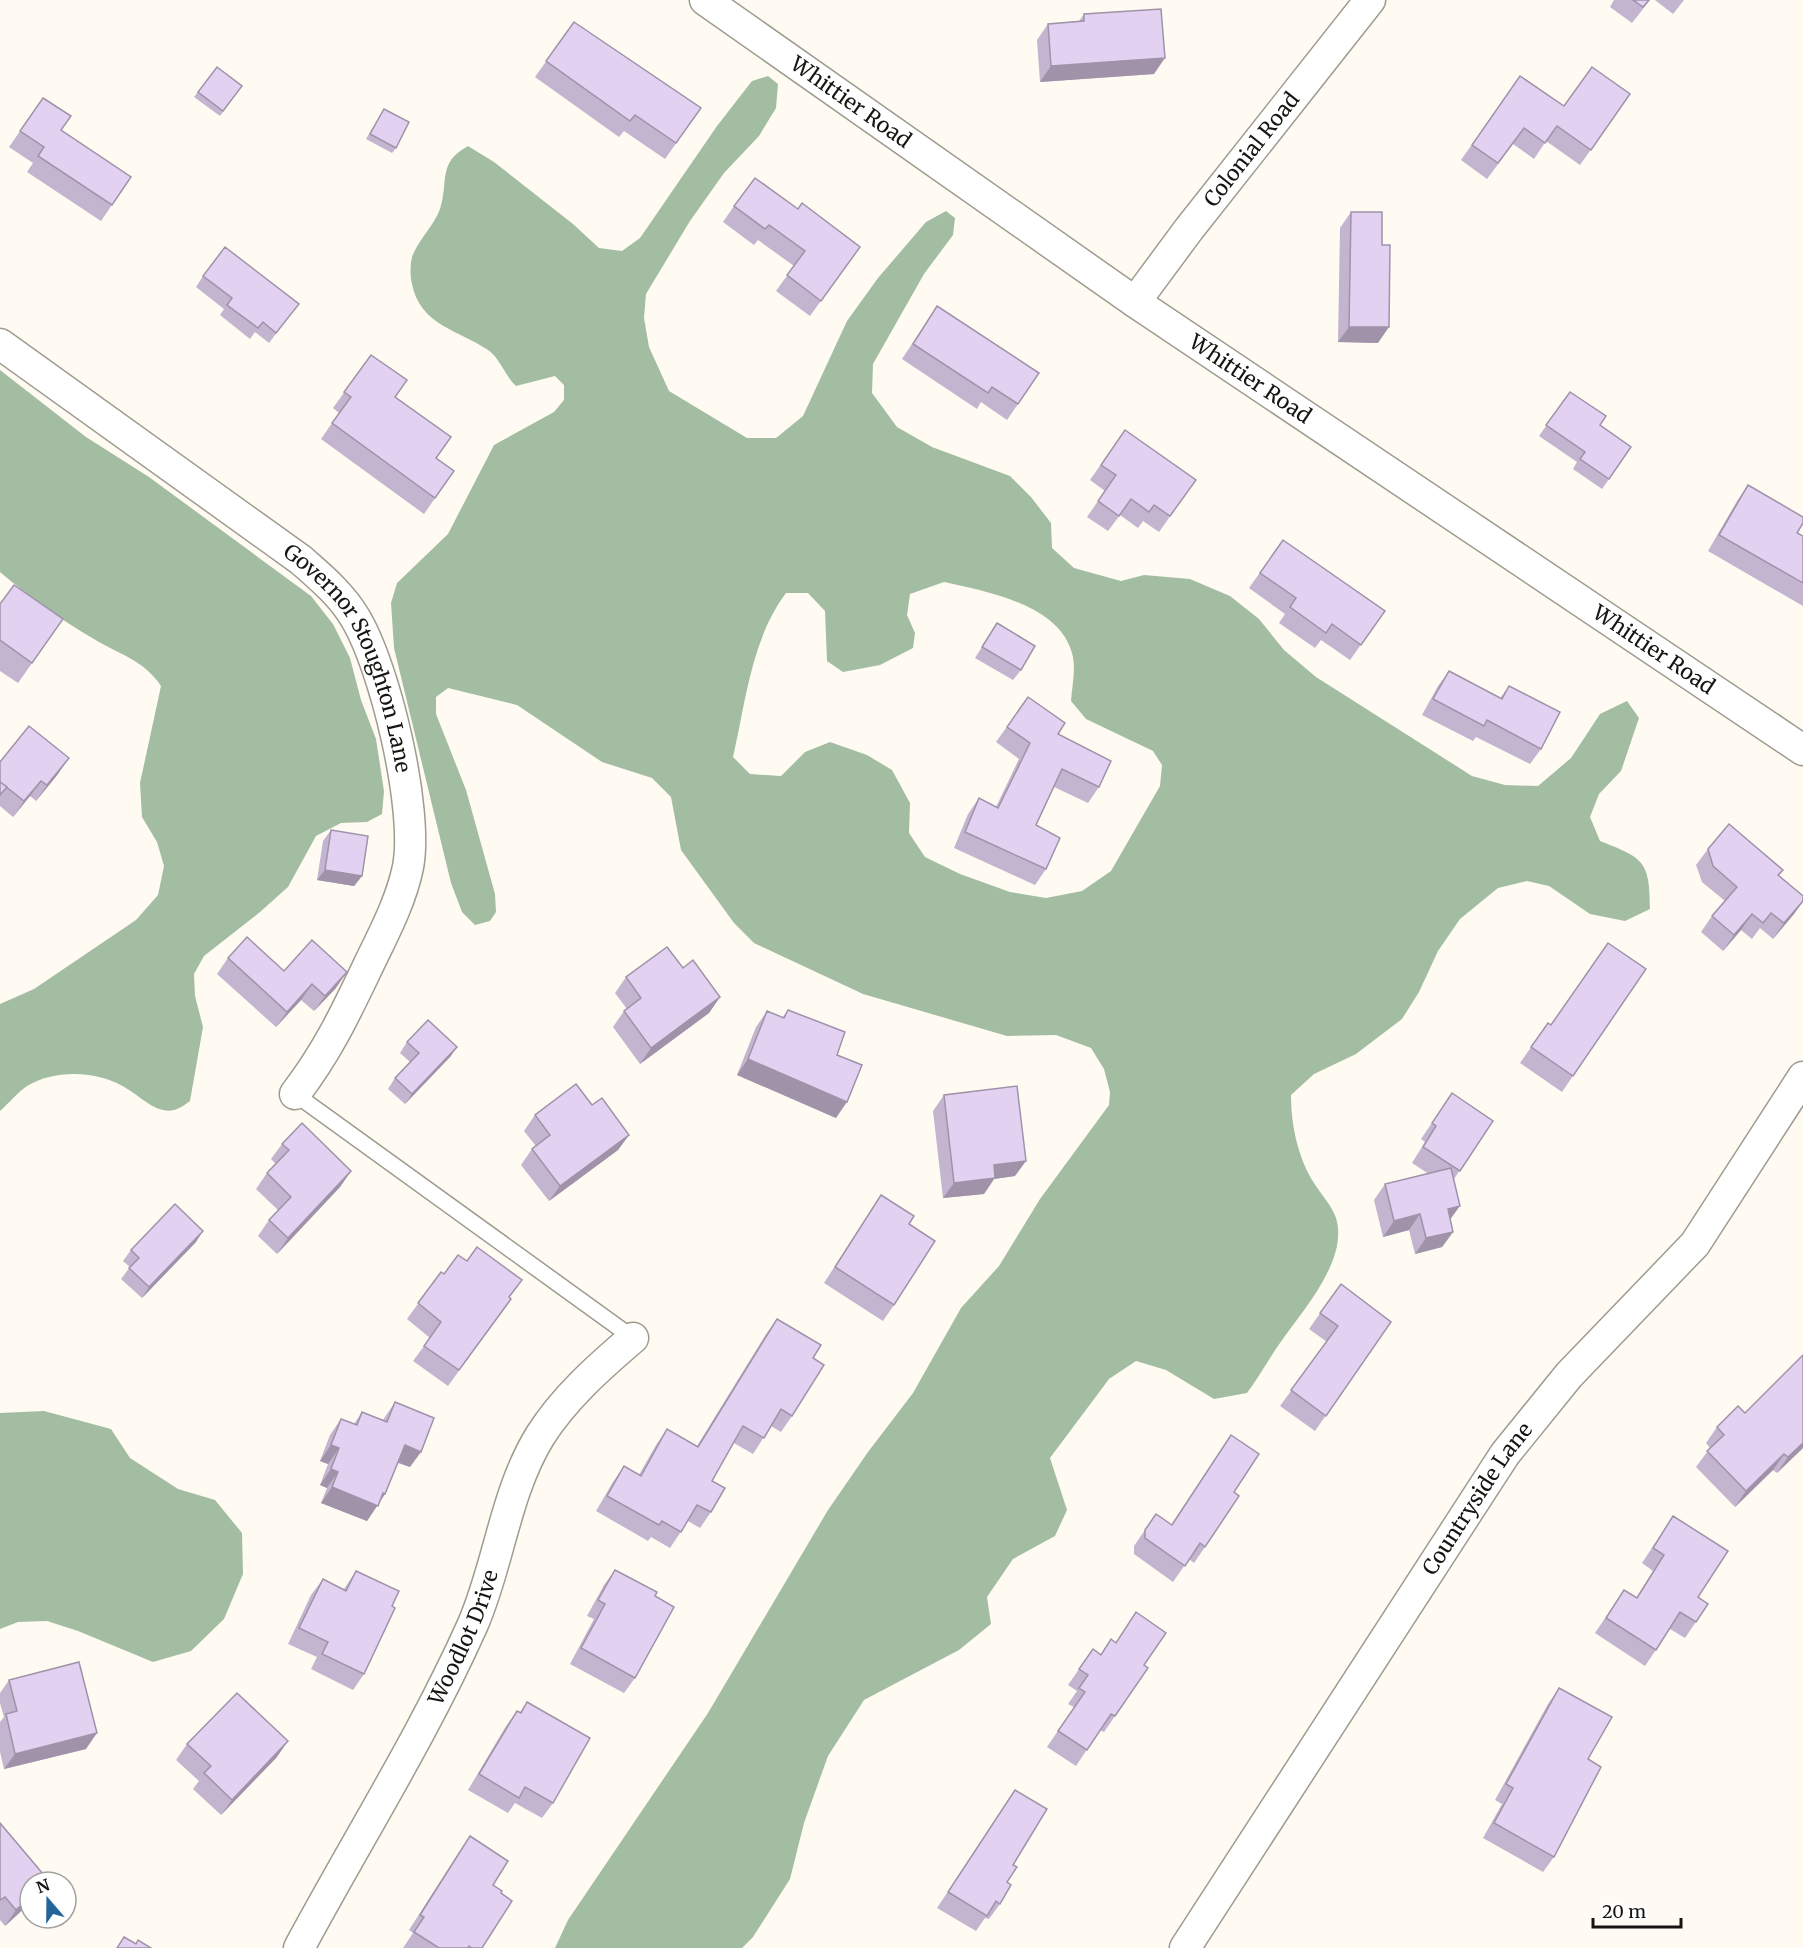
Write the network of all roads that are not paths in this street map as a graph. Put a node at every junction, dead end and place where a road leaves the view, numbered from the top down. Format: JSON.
{"nodes":[{"id":1,"x":705,"y":0,"type":"edge"},
{"id":2,"x":1370,"y":0,"type":"edge"},
{"id":3,"x":1135,"y":302,"type":"junction"},
{"id":4,"x":0,"y":344,"type":"edge"},
{"id":5,"x":1803,"y":750,"type":"edge"},
{"id":6,"x":1803,"y":1077,"type":"edge"},
{"id":7,"x":294,"y":1094,"type":"joint"},
{"id":8,"x":633,"y":1338,"type":"joint"},
{"id":9,"x":299,"y":1948,"type":"edge"},
{"id":10,"x":1185,"y":1948,"type":"edge"}],
"edges":[{"from":1,"to":3,"type":"street","name":"Whittier Road"},
{"from":2,"to":3,"type":"street","name":"Colonial Road"},
{"from":3,"to":5,"type":"street","name":"Whittier Road"},
{"from":4,"to":7,"type":"street","name":"Governor Stoughton Lane"},
{"from":6,"to":10,"type":"street","name":"Countryside Lane"},
{"from":7,"to":8,"type":"lane"},
{"from":8,"to":9,"type":"street","name":"Woodlot Drive"}]}
